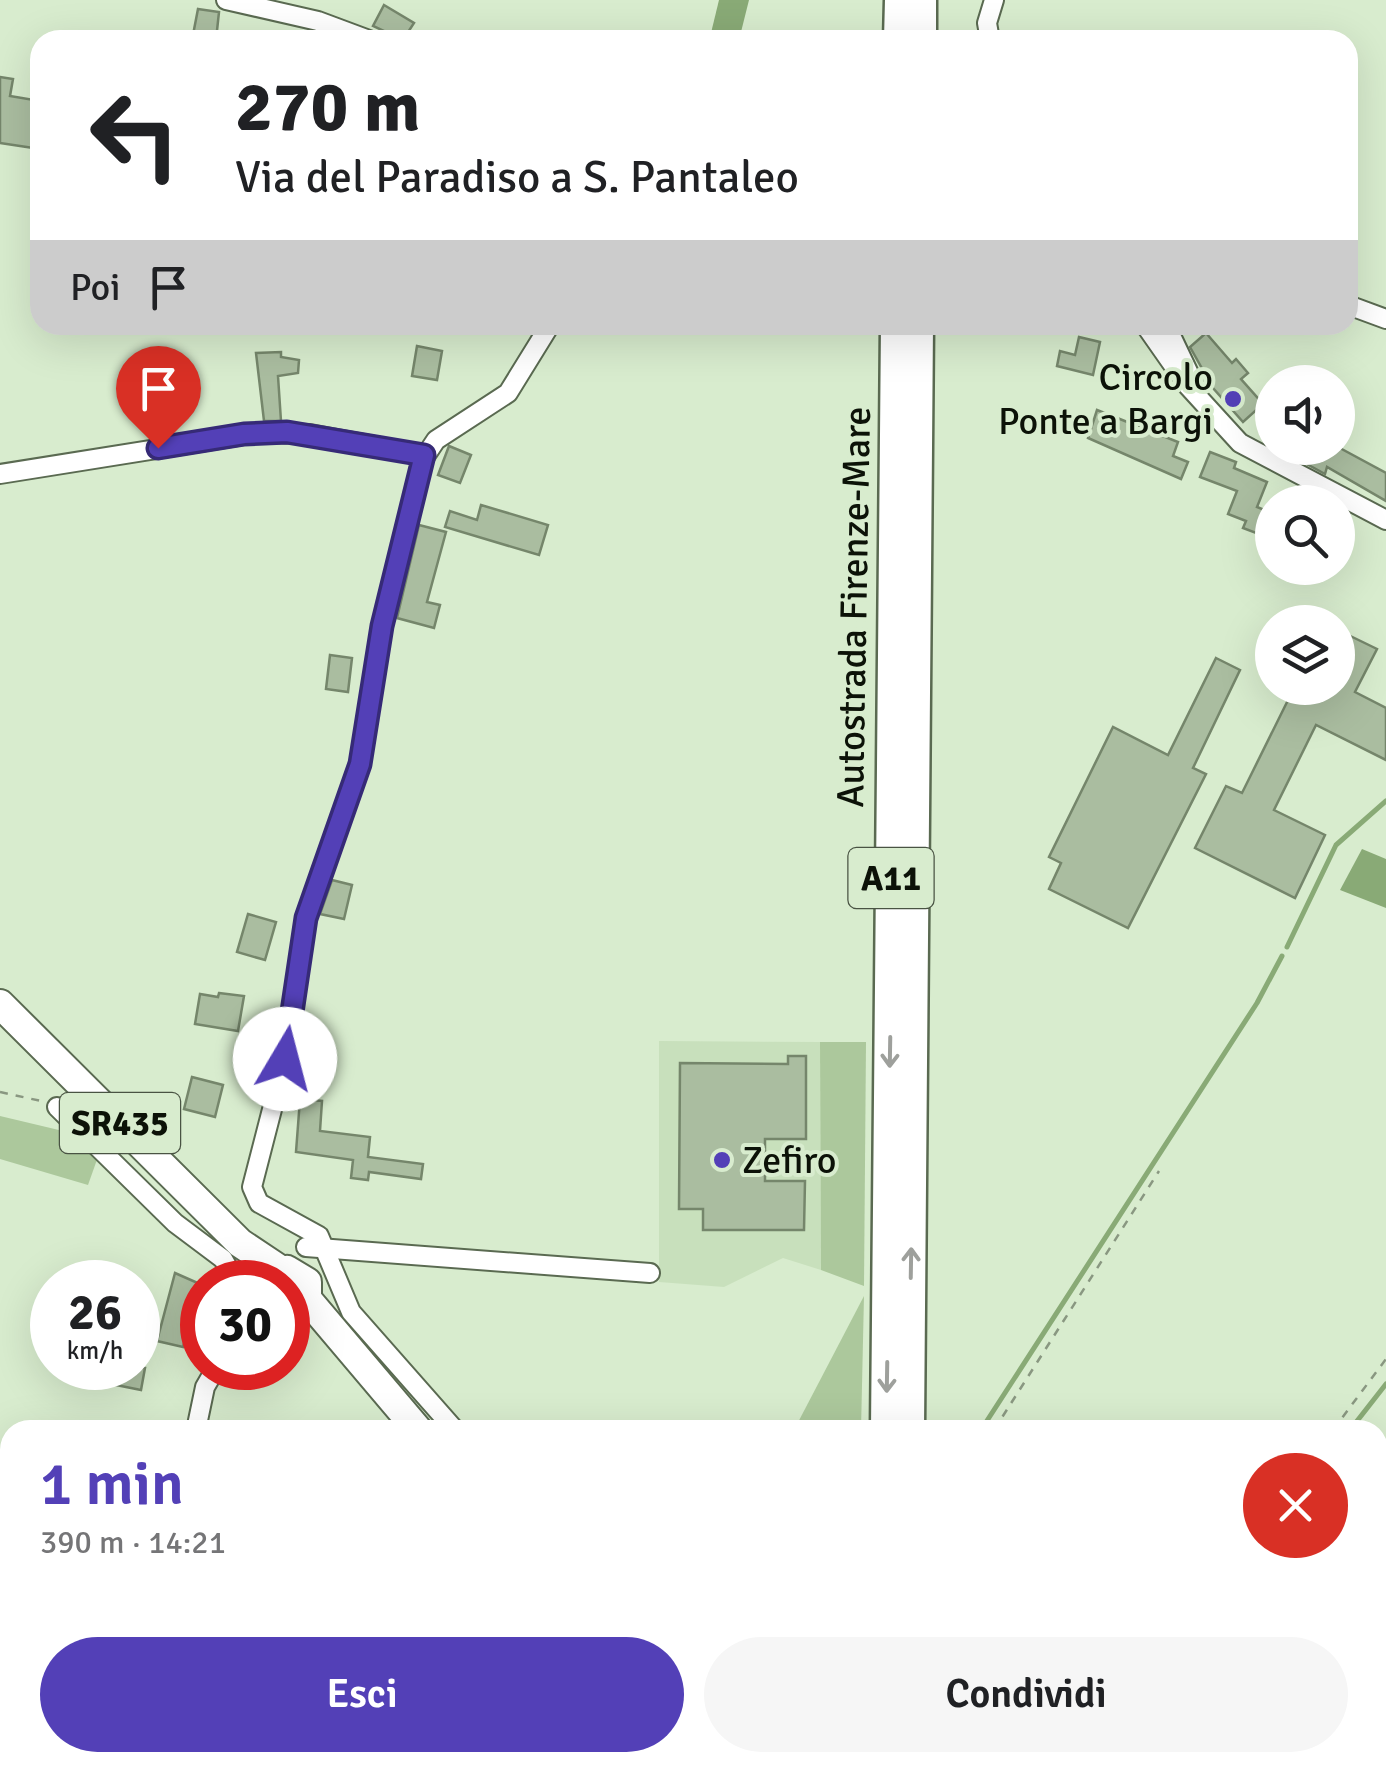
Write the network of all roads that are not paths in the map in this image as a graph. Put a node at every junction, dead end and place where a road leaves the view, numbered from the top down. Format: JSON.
{"nodes":[{"id":1,"x":226,"y":0,"type":"edge"},
{"id":2,"x":900,"y":0,"type":"edge"},
{"id":3,"x":921,"y":0,"type":"edge"},
{"id":4,"x":994,"y":0,"type":"edge"},
{"id":5,"x":276,"y":6,"type":"edge"},
{"id":6,"x":346,"y":30,"type":"edge"},
{"id":7,"x":899,"y":30,"type":"edge"},
{"id":8,"x":921,"y":30,"type":"edge"},
{"id":9,"x":988,"y":30,"type":"edge"},
{"id":10,"x":1358,"y":308,"type":"edge"},
{"id":11,"x":1386,"y":319,"type":"edge"},
{"id":12,"x":544,"y":335,"type":"edge"},
{"id":13,"x":896,"y":335,"type":"edge"},
{"id":14,"x":918,"y":335,"type":"edge"},
{"id":15,"x":1151,"y":335,"type":"edge"},
{"id":16,"x":1170,"y":335,"type":"edge"},
{"id":17,"x":1200,"y":402,"type":"junction"},
{"id":18,"x":424,"y":455,"type":"junction"},
{"id":19,"x":0,"y":474,"type":"edge"},
{"id":20,"x":1386,"y":520,"type":"edge"},
{"id":21,"x":0,"y":1004,"type":"edge"},
{"id":22,"x":57,"y":1107,"type":"road end"},
{"id":23,"x":304,"y":1224,"type":"junction"},
{"id":24,"x":326,"y":1249,"type":"junction"},
{"id":25,"x":224,"y":1260,"type":"edge"},
{"id":26,"x":262,"y":1260,"type":"edge"},
{"id":27,"x":297,"y":1260,"type":"edge"},
{"id":28,"x":310,"y":1265,"type":"edge"},
{"id":29,"x":310,"y":1265,"type":"edge"},
{"id":30,"x":650,"y":1273,"type":"dead end"},
{"id":31,"x":338,"y":1283,"type":"junction"},
{"id":32,"x":310,"y":1284,"type":"edge"},
{"id":33,"x":310,"y":1305,"type":"edge"},
{"id":34,"x":206,"y":1390,"type":"edge"},
{"id":35,"x":199,"y":1420,"type":"edge"},
{"id":36,"x":409,"y":1420,"type":"edge"},
{"id":37,"x":446,"y":1420,"type":"edge"},
{"id":38,"x":886,"y":1420,"type":"edge"},
{"id":39,"x":909,"y":1420,"type":"edge"}],
"edges":[{"from":1,"to":5,"type":"street"},
{"from":2,"to":7,"type":"highway"},
{"from":3,"to":8,"type":"highway"},
{"from":4,"to":9,"type":"street"},
{"from":5,"to":6,"type":"street"},
{"from":10,"to":11,"type":"street"},
{"from":12,"to":18,"type":"street"},
{"from":13,"to":38,"type":"highway","name":"Autostrada Firenze-Mare","number":"A11","one_way":true},
{"from":39,"to":14,"type":"highway","name":"Autostrada Firenze-Mare","number":"A11","one_way":true},
{"from":15,"to":17,"type":"street"},
{"from":16,"to":17,"type":"street"},
{"from":17,"to":20,"type":"street"},
{"from":18,"to":19,"type":"street"},
{"from":18,"to":23,"type":"street"},
{"from":21,"to":26,"type":"main road","number":"SR435"},
{"from":22,"to":25,"type":"street"},
{"from":23,"to":24,"type":"street"},
{"from":23,"to":27,"type":"street"},
{"from":24,"to":28,"type":"street"},
{"from":24,"to":29,"type":"street"},
{"from":24,"to":30,"type":"street"},
{"from":24,"to":31,"type":"street"},
{"from":31,"to":32,"type":"street"},
{"from":31,"to":37,"type":"street"},
{"from":33,"to":36,"type":"main road"},
{"from":34,"to":35,"type":"street"}]}
